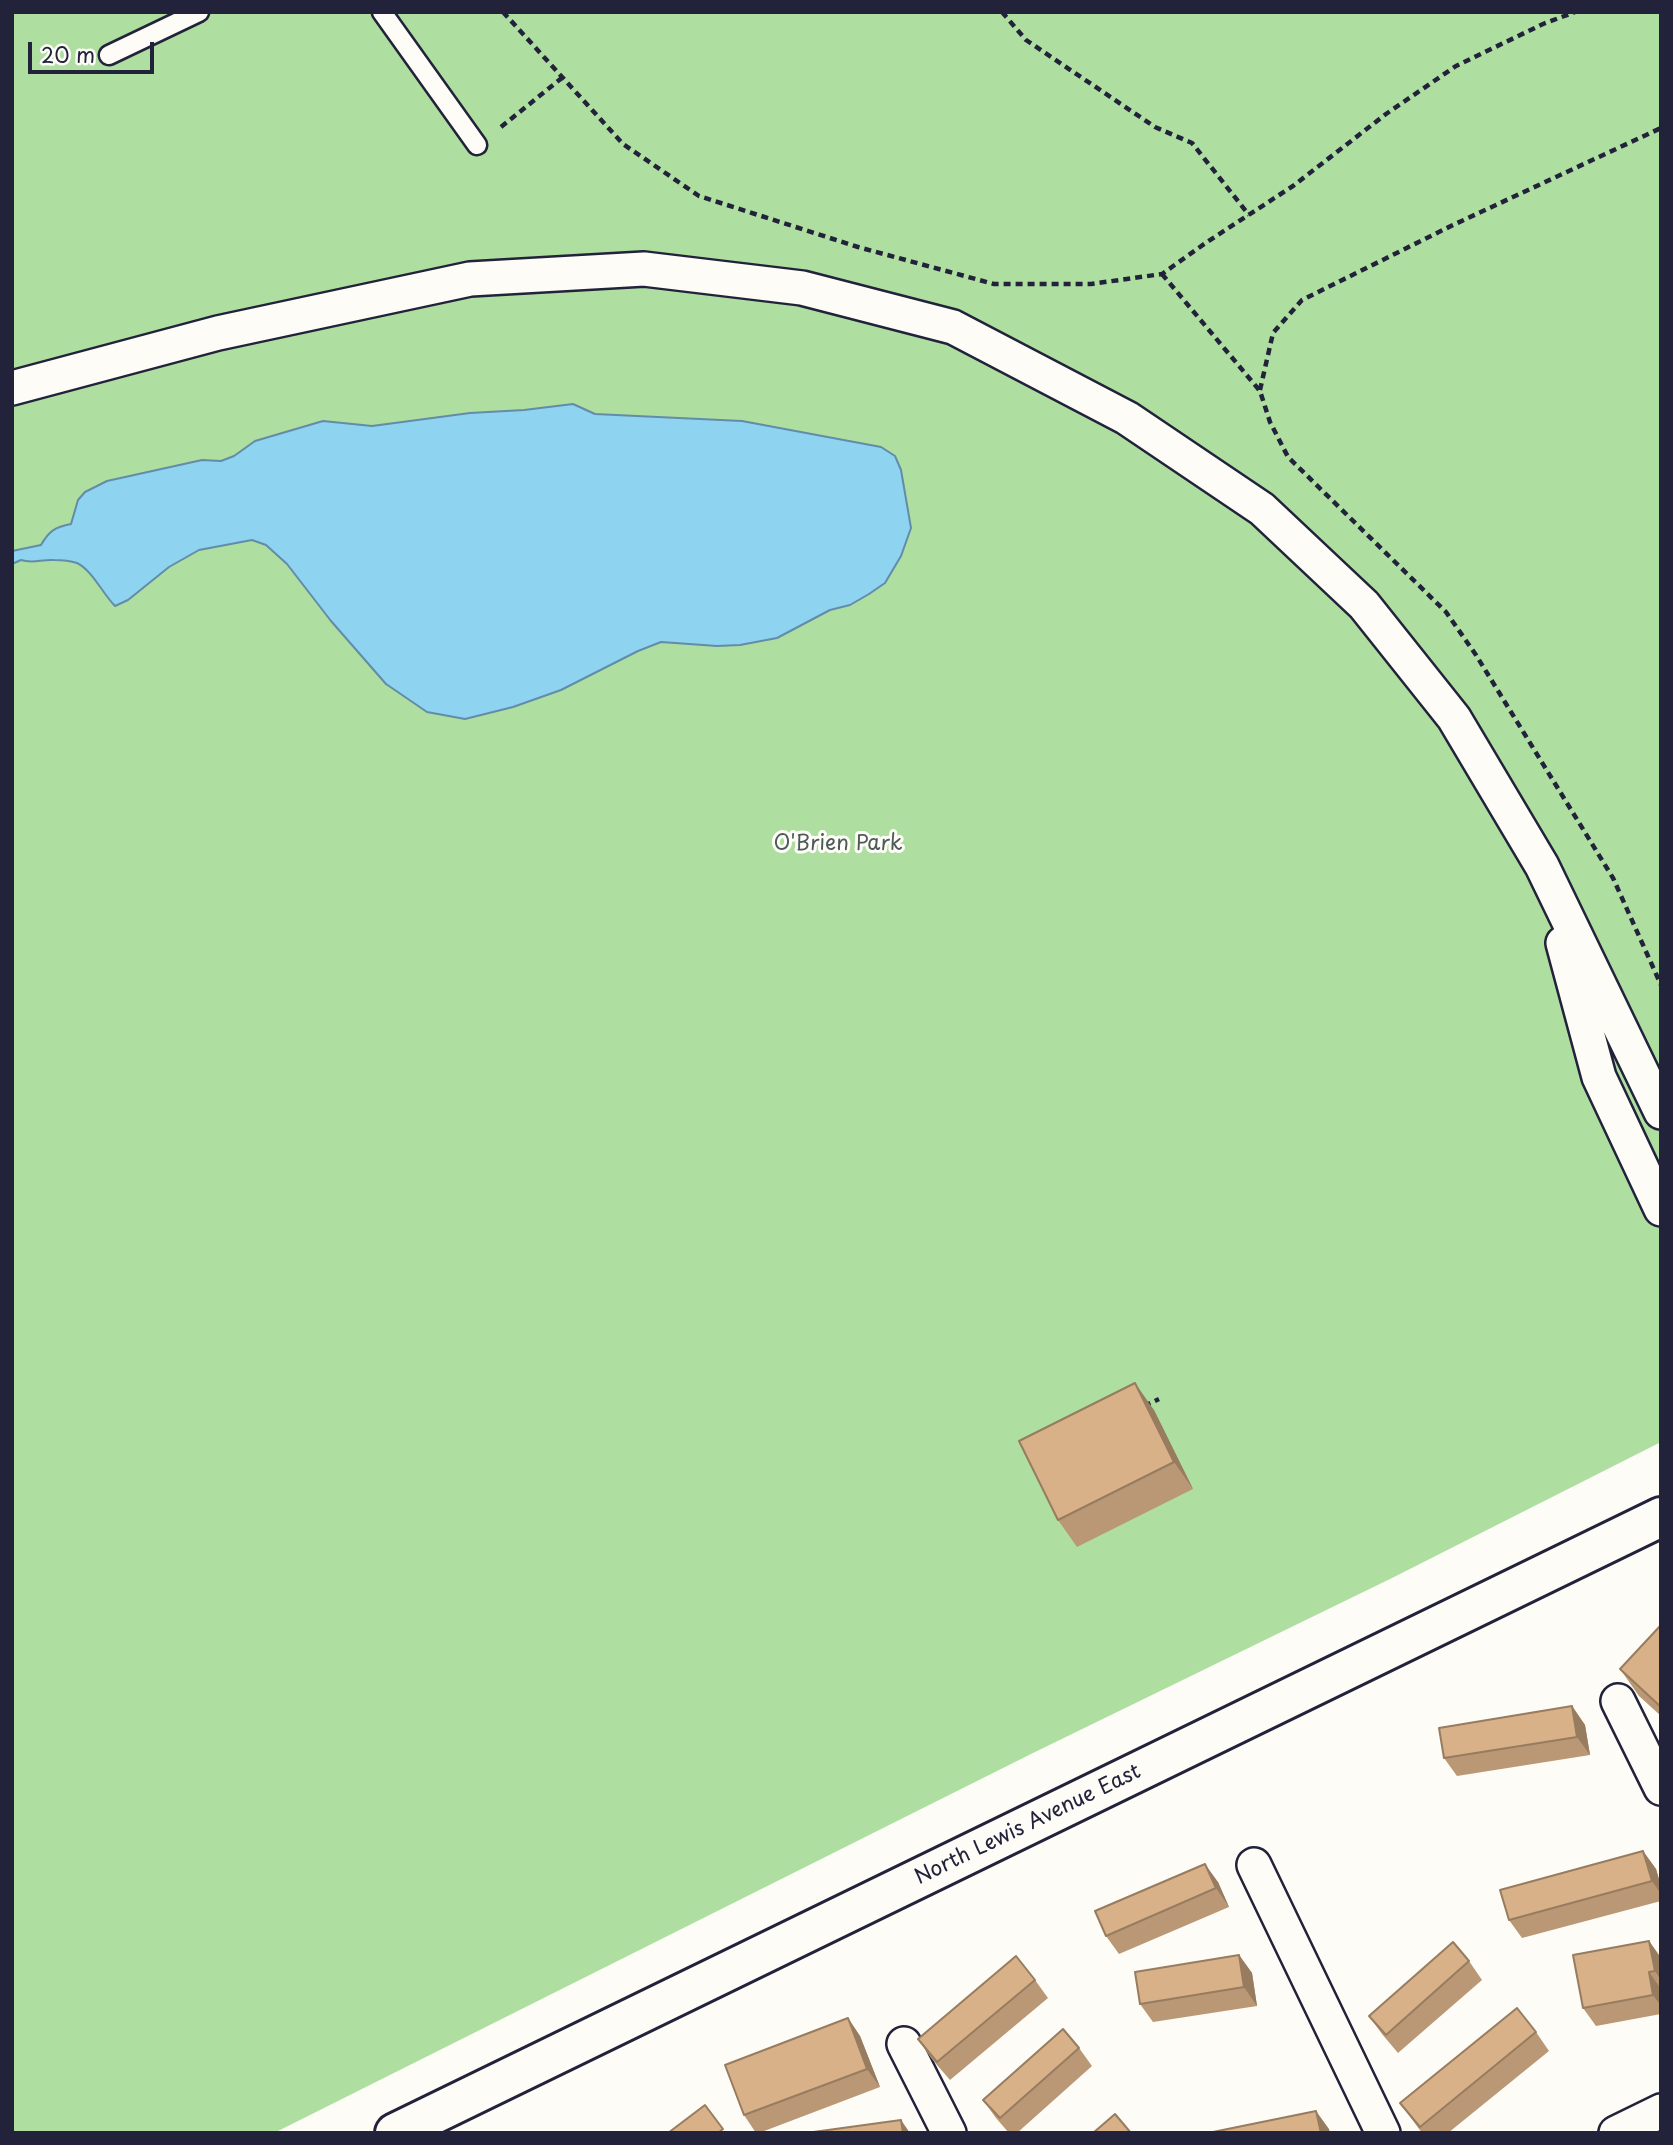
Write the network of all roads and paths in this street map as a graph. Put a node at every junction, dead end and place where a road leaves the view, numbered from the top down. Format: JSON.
{"nodes":[{"id":1,"x":199,"y":12,"type":"edge"},
{"id":2,"x":382,"y":12,"type":"edge"},
{"id":3,"x":503,"y":12,"type":"edge"},
{"id":4,"x":1002,"y":12,"type":"edge"},
{"id":5,"x":1574,"y":12,"type":"edge"},
{"id":6,"x":109,"y":55,"type":"dead end"},
{"id":7,"x":563,"y":77,"type":"junction"},
{"id":8,"x":1661,"y":128,"type":"edge"},
{"id":9,"x":477,"y":145,"type":"joint"},
{"id":10,"x":1249,"y":215,"type":"junction"},
{"id":11,"x":1162,"y":274,"type":"junction"},
{"id":12,"x":12,"y":388,"type":"edge"},
{"id":13,"x":1542,"y":866,"type":"junction"},
{"id":14,"x":1661,"y":1112,"type":"edge"},
{"id":15,"x":1661,"y":1209,"type":"edge"},
{"id":16,"x":1159,"y":1399,"type":"dead end"},
{"id":17,"x":1134,"y":1411,"type":"edge"},
{"id":18,"x":1661,"y":1517,"type":"edge"},
{"id":19,"x":1618,"y":1701,"type":"dead end"},
{"id":20,"x":1661,"y":1788,"type":"edge"},
{"id":21,"x":1254,"y":1865,"type":"dead end"},
{"id":22,"x":904,"y":2043,"type":"dead end"},
{"id":23,"x":1661,"y":2111,"type":"edge"},
{"id":24,"x":395,"y":2133,"type":"edge"},
{"id":25,"x":949,"y":2133,"type":"edge"},
{"id":26,"x":1383,"y":2133,"type":"edge"},
{"id":27,"x":1616,"y":2133,"type":"edge"}],
"edges":[{"from":1,"to":6,"type":"lane"},
{"from":2,"to":9,"type":"lane"},
{"from":3,"to":7,"type":"path"},
{"from":4,"to":10,"type":"path"},
{"from":5,"to":10,"type":"path"},
{"from":7,"to":9,"type":"path"},
{"from":7,"to":11,"type":"path"},
{"from":8,"to":11,"type":"path"},
{"from":10,"to":11,"type":"path"},
{"from":12,"to":13,"type":"street"},
{"from":13,"to":14,"type":"street"},
{"from":13,"to":15,"type":"street"},
{"from":16,"to":17,"type":"path"},
{"from":18,"to":24,"type":"main road","name":"North Lewis Avenue East"},
{"from":19,"to":20,"type":"street"},
{"from":21,"to":26,"type":"street"},
{"from":22,"to":25,"type":"street"},
{"from":23,"to":27,"type":"street"}]}
